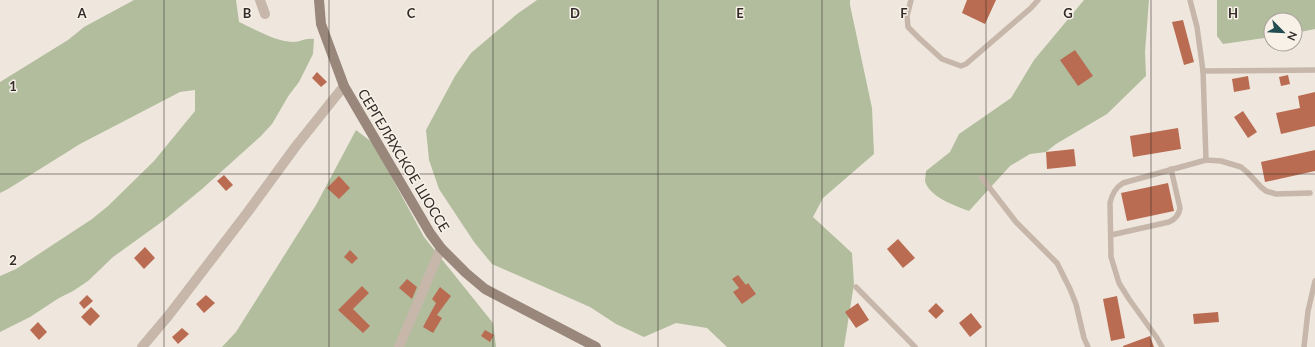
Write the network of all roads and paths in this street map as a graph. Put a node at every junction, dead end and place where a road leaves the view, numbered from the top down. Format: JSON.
{"nodes":[{"id":1,"x":260,"y":0,"type":"edge"},
{"id":2,"x":319,"y":0,"type":"edge"},
{"id":3,"x":911,"y":0,"type":"edge"},
{"id":4,"x":1038,"y":0,"type":"edge"},
{"id":5,"x":1190,"y":0,"type":"edge"},
{"id":6,"x":265,"y":14,"type":"dead end"},
{"id":7,"x":1315,"y":70,"type":"edge"},
{"id":8,"x":1203,"y":71,"type":"junction"},
{"id":9,"x":344,"y":86,"type":"junction"},
{"id":10,"x":1206,"y":160,"type":"junction"},
{"id":11,"x":1172,"y":169,"type":"junction"},
{"id":12,"x":982,"y":178,"type":"dead end"},
{"id":13,"x":1310,"y":193,"type":"dead end"},
{"id":14,"x":1111,"y":235,"type":"junction"},
{"id":15,"x":441,"y":248,"type":"junction"},
{"id":16,"x":1315,"y":282,"type":"edge"},
{"id":17,"x":856,"y":286,"type":"dead end"},
{"id":18,"x":142,"y":347,"type":"edge"},
{"id":19,"x":398,"y":347,"type":"edge"},
{"id":20,"x":596,"y":347,"type":"edge"},
{"id":21,"x":915,"y":347,"type":"edge"},
{"id":22,"x":1088,"y":347,"type":"edge"},
{"id":23,"x":1162,"y":347,"type":"edge"},
{"id":24,"x":1304,"y":347,"type":"edge"}],
"edges":[{"from":1,"to":6,"type":"street"},
{"from":2,"to":9,"type":"main road","name":"СЕРГЕЛЯХСКОЕ ШОССЕ"},
{"from":3,"to":4,"type":"lane"},
{"from":5,"to":8,"type":"lane"},
{"from":7,"to":8,"type":"lane"},
{"from":8,"to":10,"type":"lane"},
{"from":9,"to":15,"type":"main road","name":"СЕРГЕЛЯХСКОЕ ШОССЕ"},
{"from":9,"to":18,"type":"street"},
{"from":10,"to":11,"type":"lane"},
{"from":10,"to":13,"type":"lane"},
{"from":11,"to":14,"type":"lane"},
{"from":11,"to":14,"type":"lane"},
{"from":12,"to":22,"type":"lane"},
{"from":14,"to":23,"type":"lane"},
{"from":15,"to":19,"type":"street"},
{"from":15,"to":20,"type":"main road","name":"СЕРГЕЛЯХСКОЕ ШОССЕ"},
{"from":16,"to":24,"type":"lane"},
{"from":17,"to":21,"type":"lane"}]}
